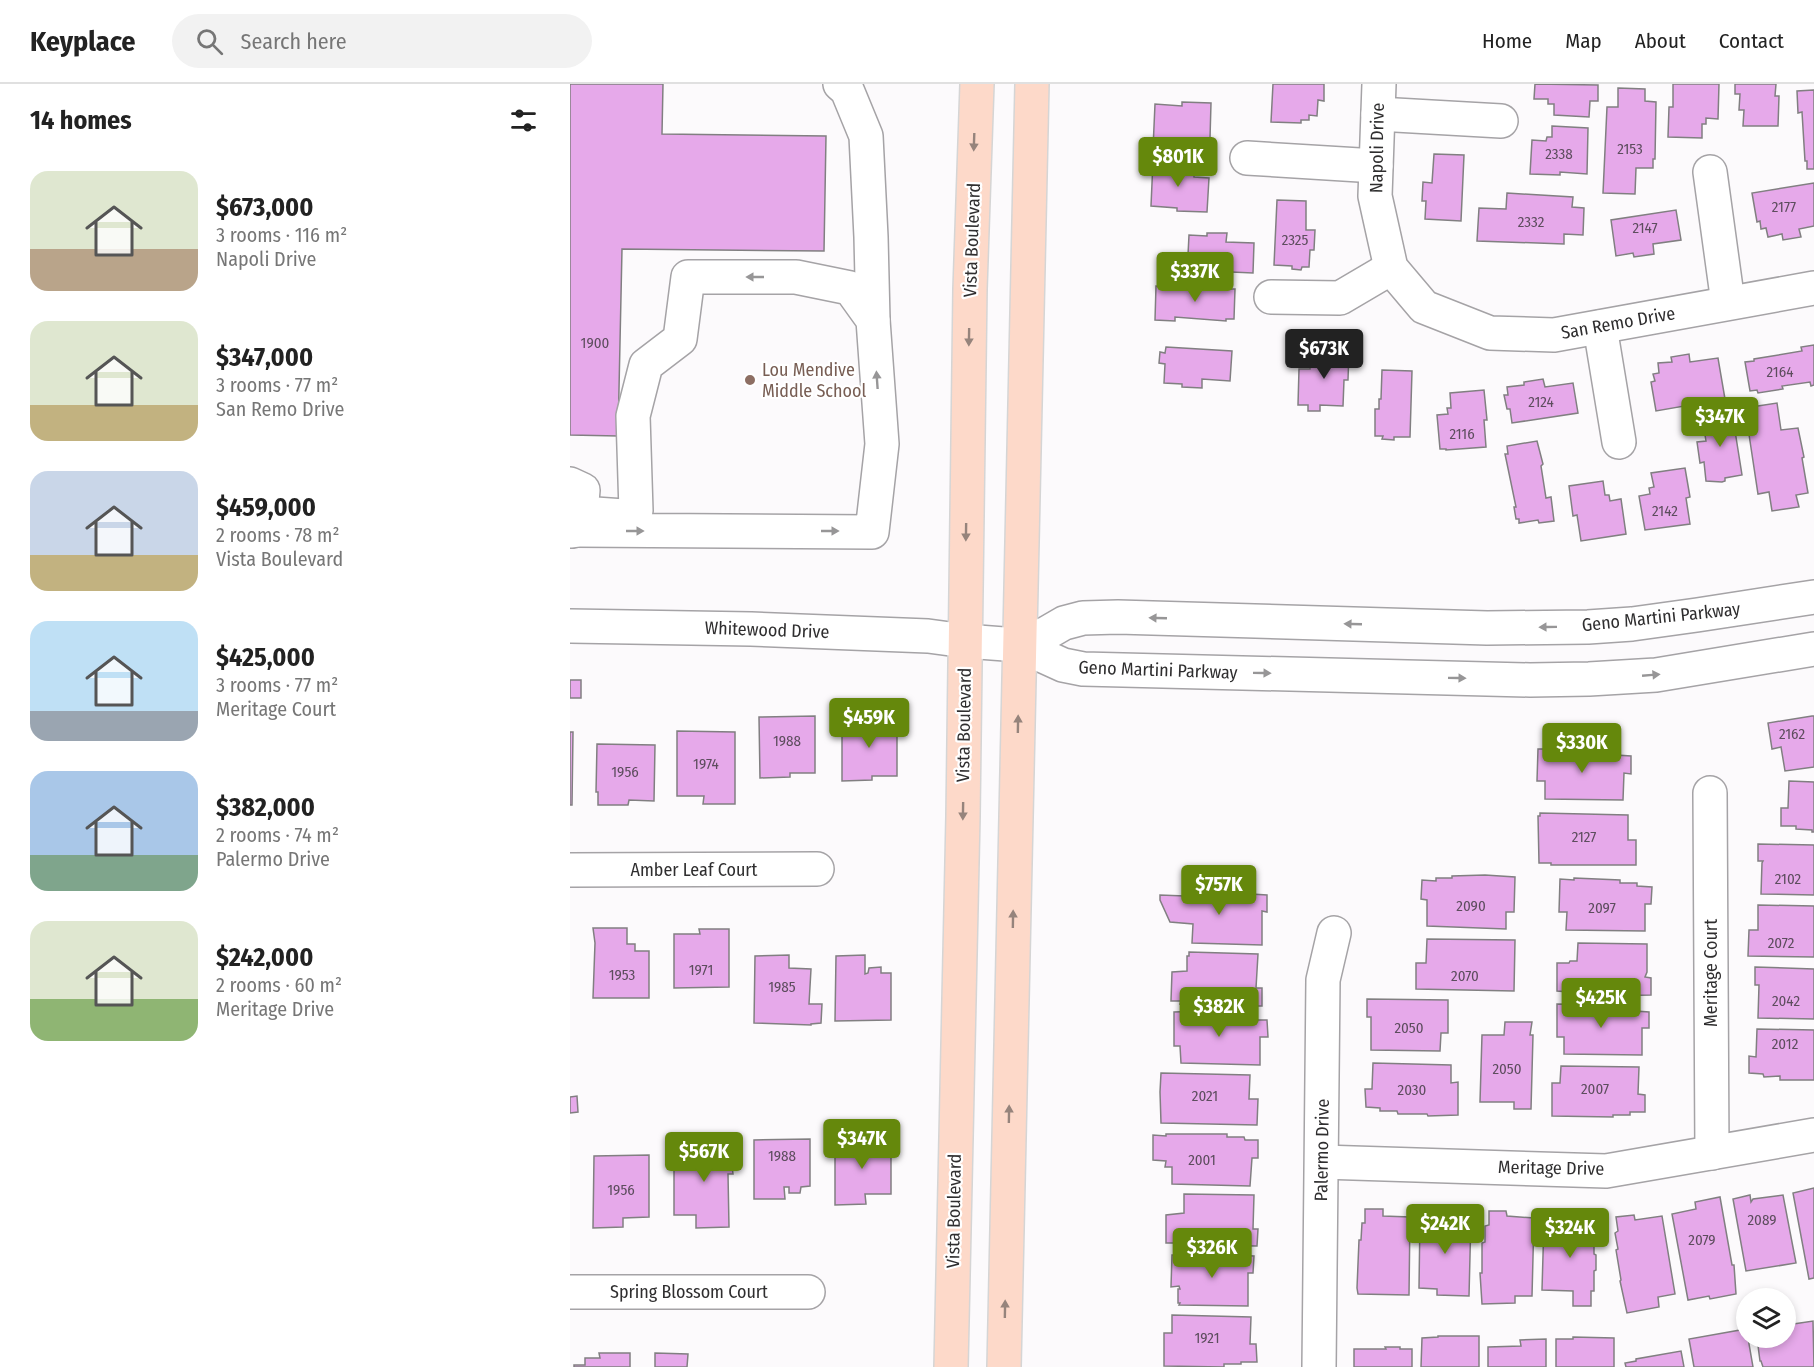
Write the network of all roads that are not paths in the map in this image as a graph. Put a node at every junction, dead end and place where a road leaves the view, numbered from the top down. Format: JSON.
{"nodes":[{"id":1,"x":840,"y":84,"type":"edge"},
{"id":2,"x":977,"y":84,"type":"edge"},
{"id":3,"x":1032,"y":84,"type":"edge"},
{"id":4,"x":1378,"y":99,"type":"edge"},
{"id":5,"x":1501,"y":122,"type":"dead end"},
{"id":6,"x":1247,"y":158,"type":"dead end"},
{"id":7,"x":1376,"y":166,"type":"junction"},
{"id":8,"x":1710,"y":172,"type":"dead end"},
{"id":9,"x":1390,"y":268,"type":"junction"},
{"id":10,"x":1814,"y":288,"type":"edge"},
{"id":11,"x":1271,"y":297,"type":"dead end"},
{"id":12,"x":1728,"y":303,"type":"junction"},
{"id":13,"x":1424,"y":307,"type":"joint"},
{"id":14,"x":873,"y":320,"type":"junction"},
{"id":15,"x":1600,"y":327,"type":"junction"},
{"id":16,"x":1619,"y":442,"type":"dead end"},
{"id":17,"x":574,"y":515,"type":"edge"},
{"id":18,"x":1814,"y":597,"type":"edge"},
{"id":19,"x":570,"y":626,"type":"edge"},
{"id":20,"x":965,"y":641,"type":"junction"},
{"id":21,"x":1019,"y":645,"type":"junction"},
{"id":22,"x":1814,"y":649,"type":"edge"},
{"id":23,"x":1710,"y":793,"type":"dead end"},
{"id":24,"x":817,"y":869,"type":"dead end"},
{"id":25,"x":570,"y":870,"type":"edge"},
{"id":26,"x":1334,"y":933,"type":"dead end"},
{"id":27,"x":1814,"y":1135,"type":"edge"},
{"id":28,"x":1712,"y":1153,"type":"junction"},
{"id":29,"x":1322,"y":1162,"type":"junction"},
{"id":30,"x":570,"y":1292,"type":"edge"},
{"id":31,"x":808,"y":1292,"type":"dead end"},
{"id":32,"x":951,"y":1367,"type":"edge"},
{"id":33,"x":1004,"y":1367,"type":"edge"},
{"id":34,"x":1319,"y":1367,"type":"edge"}],
"edges":[{"from":1,"to":14,"type":"street"},
{"from":2,"to":20,"type":"main road","name":"Vista Boulevard","one_way":true},
{"from":3,"to":21,"type":"main road"},
{"from":4,"to":5,"type":"street"},
{"from":4,"to":7,"type":"street","name":"Napoli Drive"},
{"from":6,"to":7,"type":"street"},
{"from":7,"to":9,"type":"street","name":"Napoli Drive"},
{"from":8,"to":12,"type":"street"},
{"from":9,"to":11,"type":"street"},
{"from":9,"to":13,"type":"street","name":"Napoli Drive"},
{"from":10,"to":12,"type":"street","name":"San Remo Drive"},
{"from":12,"to":15,"type":"street","name":"San Remo Drive"},
{"from":13,"to":15,"type":"street","name":"San Remo Drive"},
{"from":17,"to":14,"type":"street","one_way":true},
{"from":14,"to":17,"type":"street","one_way":true},
{"from":15,"to":16,"type":"street"},
{"from":18,"to":21,"type":"street","name":"Geno Martini Parkway","one_way":true},
{"from":19,"to":20,"type":"street","name":"Whitewood Drive"},
{"from":20,"to":21,"type":"street","name":"Whitewood Drive"},
{"from":20,"to":32,"type":"main road","name":"Vista Boulevard","one_way":true},
{"from":21,"to":22,"type":"street","name":"Geno Martini Parkway","one_way":true},
{"from":33,"to":21,"type":"main road","one_way":true},
{"from":23,"to":28,"type":"street","name":"Meritage Court"},
{"from":24,"to":25,"type":"street","name":"Amber Leaf Court"},
{"from":26,"to":29,"type":"street","name":"Palermo Drive"},
{"from":27,"to":28,"type":"street","name":"Meritage Drive"},
{"from":28,"to":29,"type":"street","name":"Meritage Drive"},
{"from":29,"to":34,"type":"street","name":"Palermo Drive"},
{"from":30,"to":31,"type":"street","name":"Spring Blossom Court"}]}
